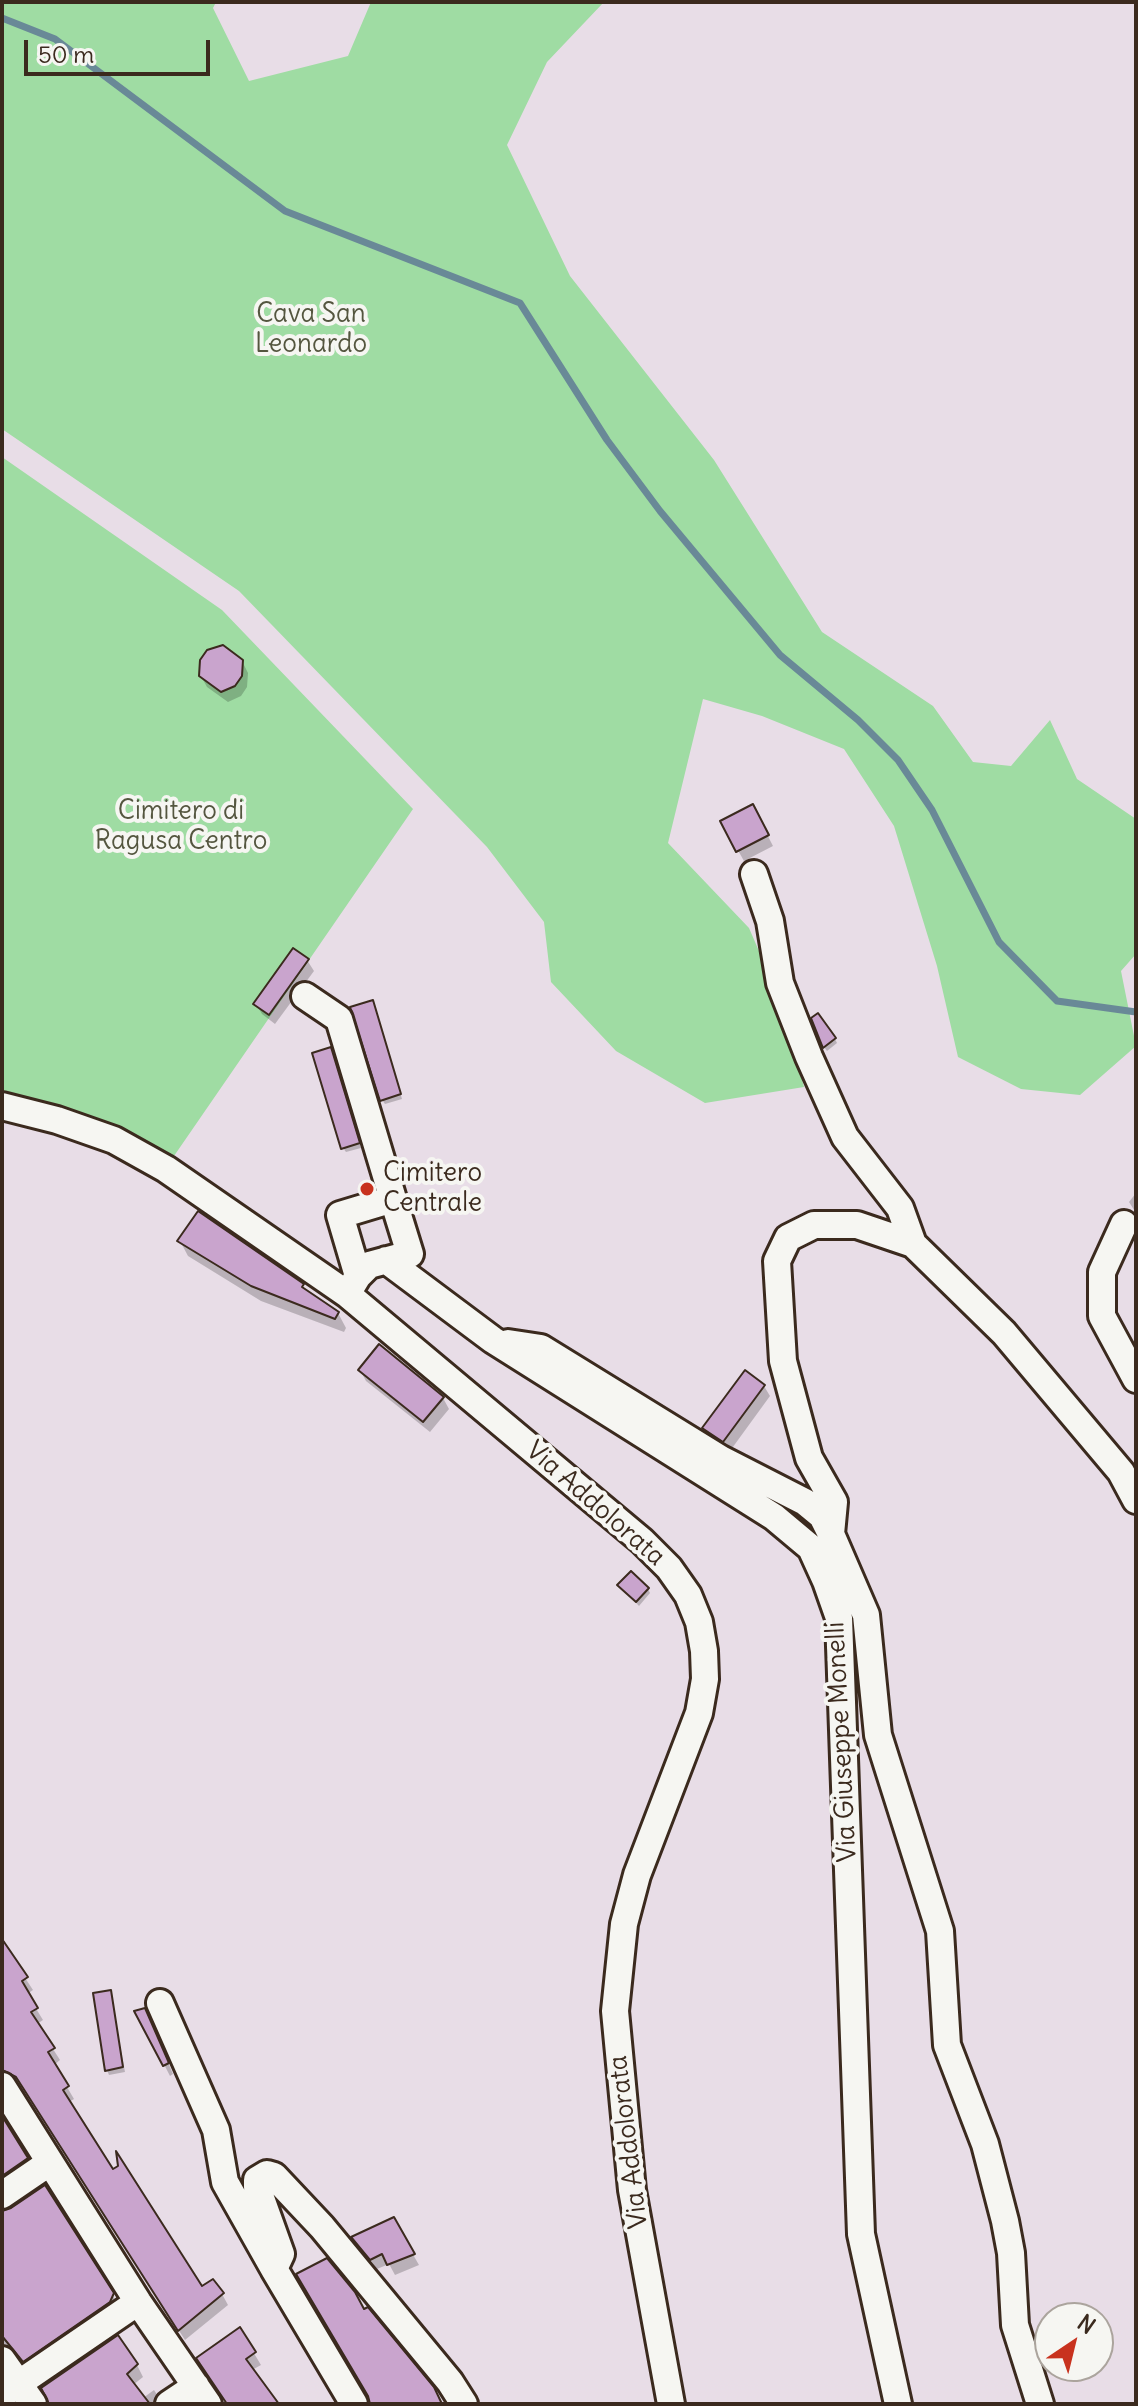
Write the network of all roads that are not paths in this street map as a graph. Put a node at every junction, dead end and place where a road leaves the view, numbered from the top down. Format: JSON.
{"nodes":[{"id":1,"x":754,"y":874,"type":"dead end"},
{"id":2,"x":305,"y":996,"type":"dead end"},
{"id":3,"x":2,"y":1106,"type":"edge"},
{"id":4,"x":393,"y":1199,"type":"junction"},
{"id":5,"x":1124,"y":1224,"type":"dead end"},
{"id":6,"x":913,"y":1244,"type":"junction"},
{"id":7,"x":386,"y":1260,"type":"junction"},
{"id":8,"x":352,"y":1285,"type":"junction"},
{"id":9,"x":493,"y":1340,"type":"junction"},
{"id":10,"x":1136,"y":1379,"type":"edge"},
{"id":11,"x":1136,"y":1500,"type":"edge"},
{"id":12,"x":831,"y":1534,"type":"junction"},
{"id":13,"x":160,"y":2003,"type":"dead end"},
{"id":14,"x":2,"y":2086,"type":"edge"},
{"id":15,"x":49,"y":2163,"type":"junction"},
{"id":16,"x":2,"y":2195,"type":"edge"},
{"id":17,"x":274,"y":2269,"type":"junction"},
{"id":18,"x":138,"y":2302,"type":"junction"},
{"id":19,"x":2,"y":2360,"type":"edge"},
{"id":20,"x":18,"y":2394,"type":"edge"},
{"id":21,"x":202,"y":2395,"type":"edge"},
{"id":22,"x":169,"y":2404,"type":"edge"},
{"id":23,"x":354,"y":2404,"type":"edge"},
{"id":24,"x":464,"y":2404,"type":"edge"},
{"id":25,"x":671,"y":2404,"type":"edge"},
{"id":26,"x":898,"y":2404,"type":"edge"},
{"id":27,"x":1040,"y":2404,"type":"edge"}],
"edges":[{"from":1,"to":6,"type":"street"},
{"from":2,"to":4,"type":"street"},
{"from":3,"to":8,"type":"street","name":"Via Addolorata"},
{"from":4,"to":7,"type":"street"},
{"from":4,"to":8,"type":"street"},
{"from":5,"to":10,"type":"street"},
{"from":6,"to":11,"type":"street"},
{"from":6,"to":12,"type":"street"},
{"from":7,"to":8,"type":"street"},
{"from":7,"to":9,"type":"street","name":"Via Giuseppe Monelli"},
{"from":8,"to":25,"type":"street","name":"Via Addolorata"},
{"from":9,"to":12,"type":"street"},
{"from":9,"to":26,"type":"street","name":"Via Giuseppe Monelli"},
{"from":12,"to":27,"type":"street"},
{"from":13,"to":17,"type":"street"},
{"from":14,"to":15,"type":"street"},
{"from":15,"to":16,"type":"street"},
{"from":15,"to":18,"type":"street"},
{"from":17,"to":23,"type":"street"},
{"from":17,"to":24,"type":"street"},
{"from":18,"to":20,"type":"street"},
{"from":18,"to":21,"type":"street"},
{"from":19,"to":20,"type":"street"},
{"from":21,"to":22,"type":"street"}]}
